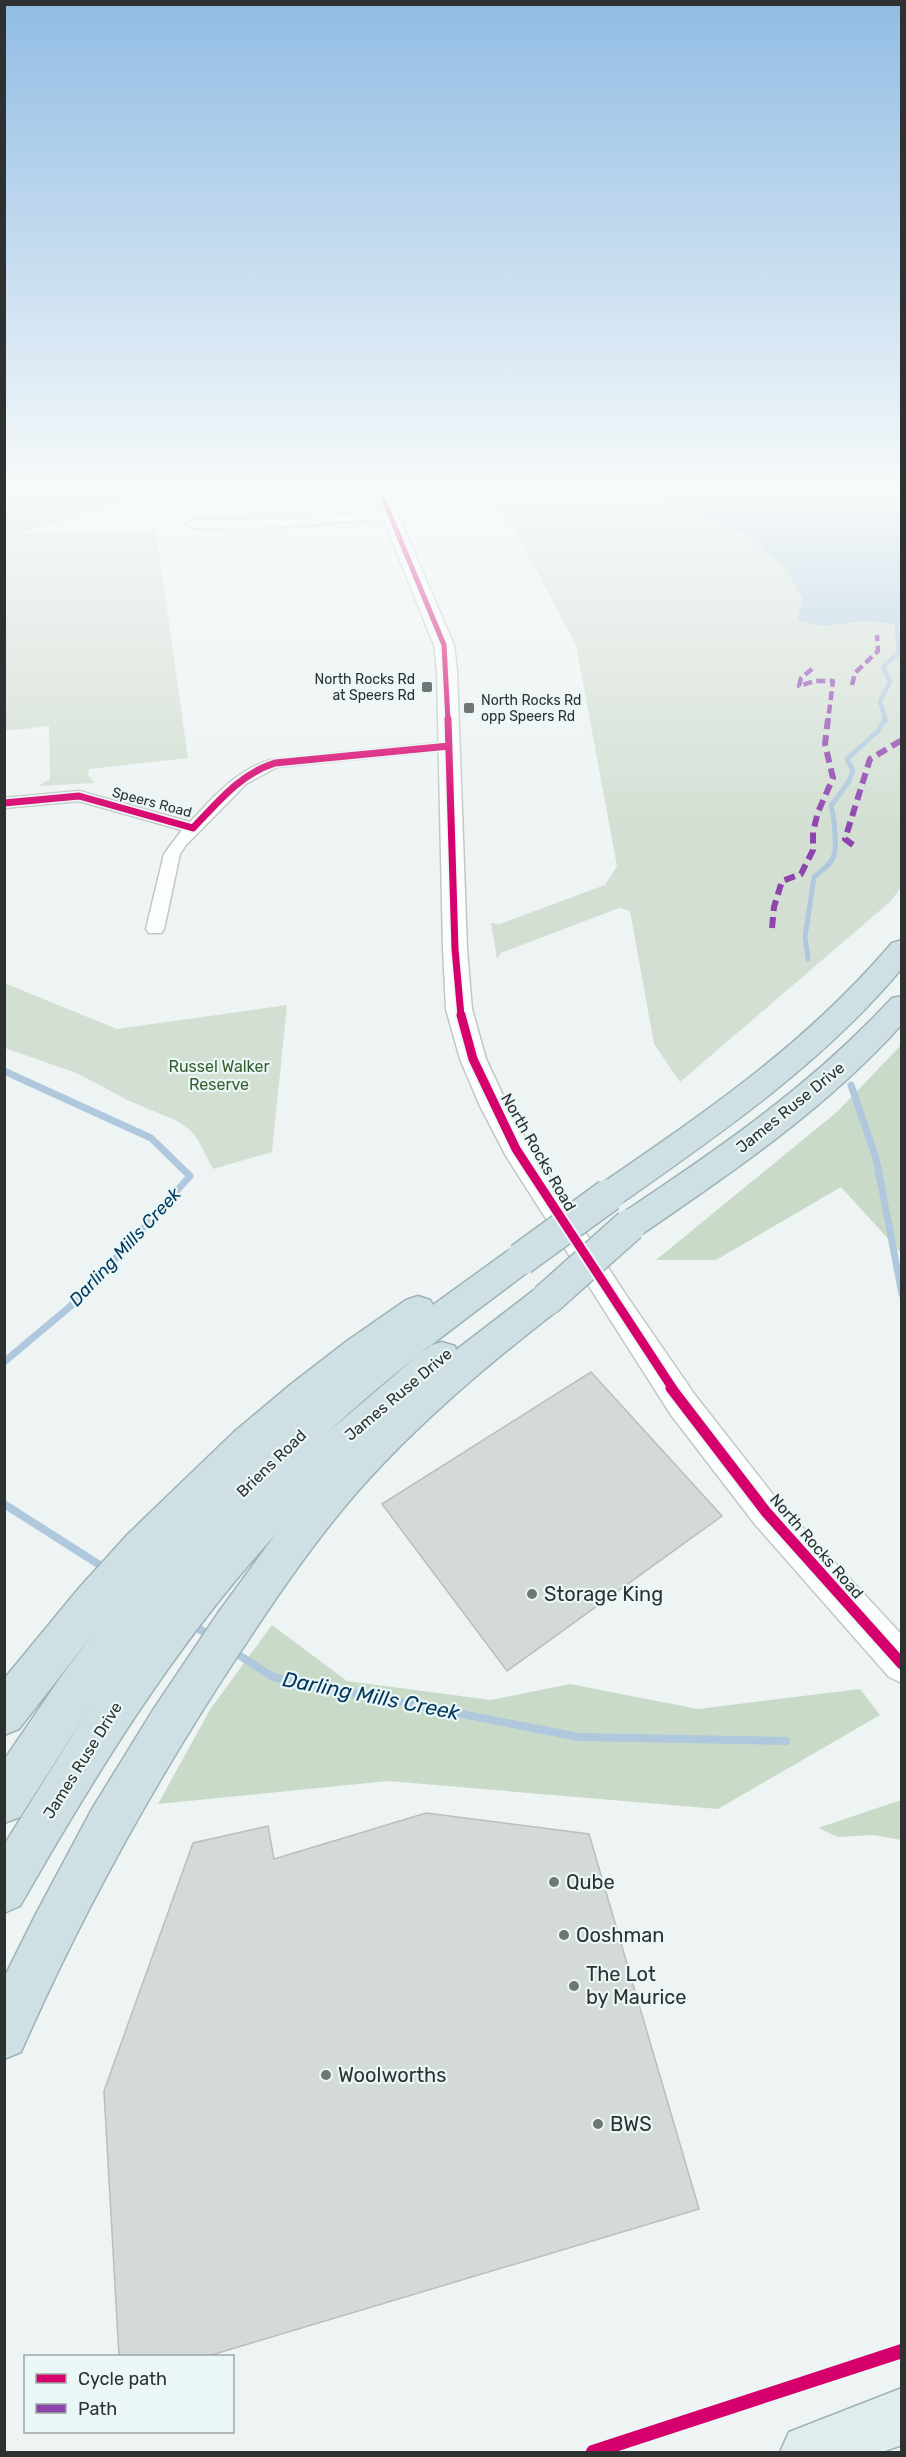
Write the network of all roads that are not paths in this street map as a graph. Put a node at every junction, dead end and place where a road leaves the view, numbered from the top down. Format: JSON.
{"nodes":[{"id":1,"x":426,"y":601,"type":"edge"},
{"id":2,"x":449,"y":746,"type":"junction"},
{"id":3,"x":4,"y":803,"type":"edge"},
{"id":4,"x":193,"y":828,"type":"junction"},
{"id":5,"x":155,"y":929,"type":"dead end"},
{"id":6,"x":902,"y":949,"type":"edge"},
{"id":7,"x":902,"y":1005,"type":"edge"},
{"id":8,"x":530,"y":1273,"type":"junction"},
{"id":9,"x":202,"y":1535,"type":"junction"},
{"id":10,"x":902,"y":1664,"type":"edge"},
{"id":11,"x":106,"y":1685,"type":"junction"},
{"id":12,"x":4,"y":1714,"type":"edge"},
{"id":13,"x":4,"y":1802,"type":"edge"},
{"id":14,"x":4,"y":1890,"type":"edge"},
{"id":15,"x":4,"y":2035,"type":"edge"},
{"id":16,"x":902,"y":2416,"type":"edge"},
{"id":17,"x":809,"y":2452,"type":"edge"}],
"edges":[{"from":1,"to":2,"type":"main road","name":"North Rocks Road"},
{"from":2,"to":4,"type":"street","name":"Speers Road"},
{"from":2,"to":10,"type":"main road","name":"North Rocks Road"},
{"from":3,"to":4,"type":"street","name":"Speers Road"},
{"from":4,"to":5,"type":"street"},
{"from":6,"to":8,"type":"highway","name":"James Ruse Drive","bridge":true},
{"from":7,"to":8,"type":"highway","name":"James Ruse Drive","bridge":true},
{"from":8,"to":9,"type":"highway","name":"James Ruse Drive"},
{"from":8,"to":9,"type":"highway"},
{"from":8,"to":15,"type":"highway"},
{"from":9,"to":11,"type":"highway","name":"James Ruse Drive"},
{"from":9,"to":12,"type":"highway"},
{"from":11,"to":13,"type":"highway"},
{"from":11,"to":14,"type":"highway","name":"James Ruse Drive"},
{"from":16,"to":17,"type":"main road"}]}
